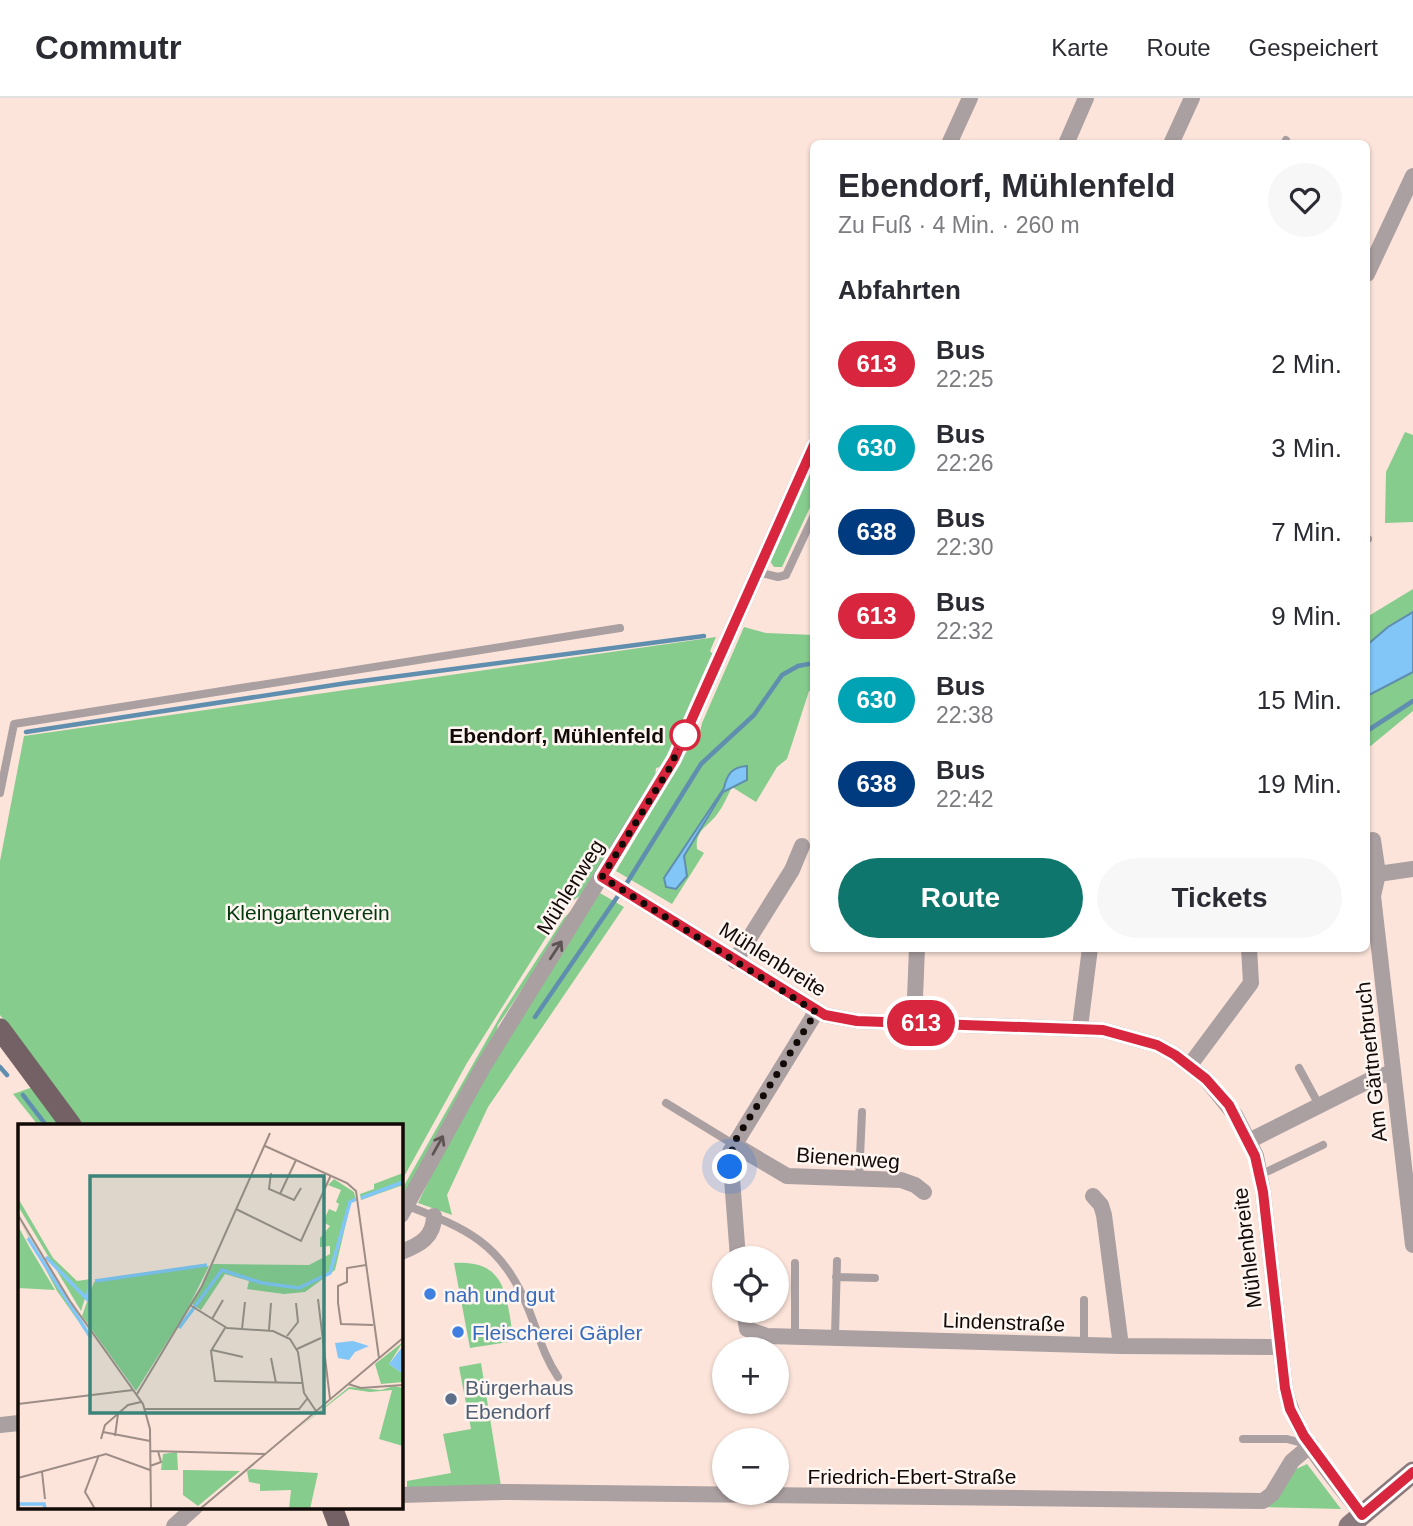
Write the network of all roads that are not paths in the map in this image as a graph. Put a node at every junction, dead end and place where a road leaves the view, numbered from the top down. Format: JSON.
{"nodes":[{"id":1,"x":970,"y":98,"type":"edge"},
{"id":2,"x":1086,"y":98,"type":"edge"},
{"id":3,"x":1192,"y":98,"type":"edge"},
{"id":4,"x":951,"y":140,"type":"edge"},
{"id":5,"x":1068,"y":140,"type":"edge"},
{"id":6,"x":1173,"y":140,"type":"edge"},
{"id":7,"x":1413,"y":176,"type":"edge"},
{"id":8,"x":1370,"y":268,"type":"edge"},
{"id":9,"x":810,"y":463,"type":"edge"},
{"id":10,"x":810,"y":523,"type":"edge"},
{"id":11,"x":757,"y":572,"type":"junction"},
{"id":12,"x":620,"y":628,"type":"dead end"},
{"id":13,"x":0,"y":793,"type":"edge"},
{"id":14,"x":1373,"y":840,"type":"dead end"},
{"id":15,"x":802,"y":846,"type":"dead end"},
{"id":16,"x":1413,"y":869,"type":"edge"},
{"id":17,"x":1378,"y":874,"type":"junction"},
{"id":18,"x":602,"y":877,"type":"junction"},
{"id":19,"x":917,"y":952,"type":"edge"},
{"id":20,"x":1089,"y":952,"type":"edge"},
{"id":21,"x":1249,"y":952,"type":"edge"},
{"id":22,"x":735,"y":961,"type":"junction"},
{"id":23,"x":816,"y":1012,"type":"junction"},
{"id":24,"x":914,"y":1023,"type":"junction"},
{"id":25,"x":1080,"y":1027,"type":"junction"},
{"id":26,"x":0,"y":1028,"type":"edge"},
{"id":27,"x":1189,"y":1065,"type":"junction"},
{"id":28,"x":1299,"y":1069,"type":"dead end"},
{"id":29,"x":1393,"y":1072,"type":"junction"},
{"id":30,"x":666,"y":1103,"type":"dead end"},
{"id":31,"x":1320,"y":1105,"type":"junction"},
{"id":32,"x":862,"y":1112,"type":"dead end"},
{"id":33,"x":70,"y":1124,"type":"edge"},
{"id":34,"x":1250,"y":1141,"type":"junction"},
{"id":35,"x":733,"y":1144,"type":"junction"},
{"id":36,"x":1323,"y":1145,"type":"dead end"},
{"id":37,"x":1260,"y":1175,"type":"junction"},
{"id":38,"x":859,"y":1179,"type":"junction"},
{"id":39,"x":924,"y":1192,"type":"dead end"},
{"id":40,"x":1093,"y":1196,"type":"dead end"},
{"id":41,"x":403,"y":1210,"type":"edge"},
{"id":42,"x":434,"y":1216,"type":"junction"},
{"id":43,"x":1413,"y":1245,"type":"edge"},
{"id":44,"x":737,"y":1246,"type":"edge"},
{"id":45,"x":402,"y":1251,"type":"edge"},
{"id":46,"x":836,"y":1261,"type":"dead end"},
{"id":47,"x":795,"y":1264,"type":"dead end"},
{"id":48,"x":836,"y":1278,"type":"junction"},
{"id":49,"x":875,"y":1278,"type":"dead end"},
{"id":50,"x":1084,"y":1300,"type":"dead end"},
{"id":51,"x":746,"y":1323,"type":"edge"},
{"id":52,"x":795,"y":1336,"type":"junction"},
{"id":53,"x":835,"y":1336,"type":"junction"},
{"id":54,"x":1084,"y":1345,"type":"junction"},
{"id":55,"x":1121,"y":1346,"type":"junction"},
{"id":56,"x":1280,"y":1346,"type":"junction"},
{"id":57,"x":558,"y":1377,"type":"dead end"},
{"id":58,"x":18,"y":1423,"type":"edge"},
{"id":59,"x":0,"y":1425,"type":"edge"},
{"id":60,"x":1243,"y":1438,"type":"dead end"},
{"id":61,"x":1311,"y":1445,"type":"junction"},
{"id":62,"x":1413,"y":1472,"type":"edge"},
{"id":63,"x":402,"y":1494,"type":"edge"},
{"id":64,"x":194,"y":1508,"type":"edge"},
{"id":65,"x":332,"y":1508,"type":"edge"},
{"id":66,"x":1355,"y":1520,"type":"edge"},
{"id":67,"x":174,"y":1526,"type":"edge"},
{"id":68,"x":339,"y":1526,"type":"edge"}],
"edges":[{"from":1,"to":4,"type":"street"},
{"from":2,"to":5,"type":"street"},
{"from":3,"to":6,"type":"street"},
{"from":7,"to":8,"type":"street"},
{"from":9,"to":11,"type":"street","name":"Mühlenweg"},
{"from":10,"to":11,"type":"lane"},
{"from":11,"to":18,"type":"street","name":"Mühlenweg"},
{"from":12,"to":13,"type":"lane"},
{"from":14,"to":17,"type":"street","name":"Am Gärtnerbruch"},
{"from":15,"to":22,"type":"street"},
{"from":16,"to":17,"type":"street"},
{"from":17,"to":29,"type":"street","name":"Am Gärtnerbruch"},
{"from":18,"to":22,"type":"street","name":"Mühlenbreite"},
{"from":41,"to":18,"type":"street","name":"Mühlenweg","one_way":true},
{"from":19,"to":24,"type":"street"},
{"from":20,"to":25,"type":"street"},
{"from":21,"to":27,"type":"street"},
{"from":22,"to":23,"type":"street","name":"Mühlenbreite"},
{"from":23,"to":24,"type":"street","name":"Mühlenbreite"},
{"from":23,"to":35,"type":"street"},
{"from":24,"to":25,"type":"street","name":"Mühlenbreite"},
{"from":25,"to":27,"type":"street","name":"Mühlenbreite"},
{"from":26,"to":33,"type":"main road"},
{"from":27,"to":34,"type":"street","name":"Mühlenbreite"},
{"from":28,"to":31,"type":"lane"},
{"from":29,"to":31,"type":"street"},
{"from":29,"to":43,"type":"street","name":"Am Gärtnerbruch"},
{"from":30,"to":35,"type":"lane"},
{"from":31,"to":34,"type":"street"},
{"from":32,"to":38,"type":"lane"},
{"from":34,"to":37,"type":"street","name":"Mühlenbreite"},
{"from":35,"to":38,"type":"street","name":"Bienenweg"},
{"from":35,"to":44,"type":"street"},
{"from":36,"to":37,"type":"lane"},
{"from":37,"to":56,"type":"street","name":"Mühlenbreite"},
{"from":38,"to":39,"type":"street","name":"Bienenweg"},
{"from":40,"to":55,"type":"street"},
{"from":41,"to":42,"type":"lane"},
{"from":42,"to":45,"type":"street"},
{"from":42,"to":57,"type":"lane"},
{"from":46,"to":48,"type":"lane"},
{"from":47,"to":52,"type":"lane"},
{"from":48,"to":49,"type":"lane"},
{"from":48,"to":53,"type":"lane"},
{"from":50,"to":54,"type":"lane"},
{"from":51,"to":52,"type":"street","name":"Lindenstraße"},
{"from":52,"to":53,"type":"street","name":"Lindenstraße"},
{"from":53,"to":54,"type":"street","name":"Lindenstraße"},
{"from":54,"to":55,"type":"street","name":"Lindenstraße"},
{"from":55,"to":56,"type":"street","name":"Lindenstraße"},
{"from":56,"to":61,"type":"street","name":"Mühlenbreite"},
{"from":58,"to":59,"type":"street"},
{"from":60,"to":61,"type":"lane"},
{"from":61,"to":63,"type":"street","name":"Friedrich-Ebert-Straße"},
{"from":61,"to":66,"type":"street","name":"Mühlenbreite"},
{"from":62,"to":66,"type":"main road"},
{"from":64,"to":67,"type":"street"},
{"from":65,"to":68,"type":"main road"}]}
